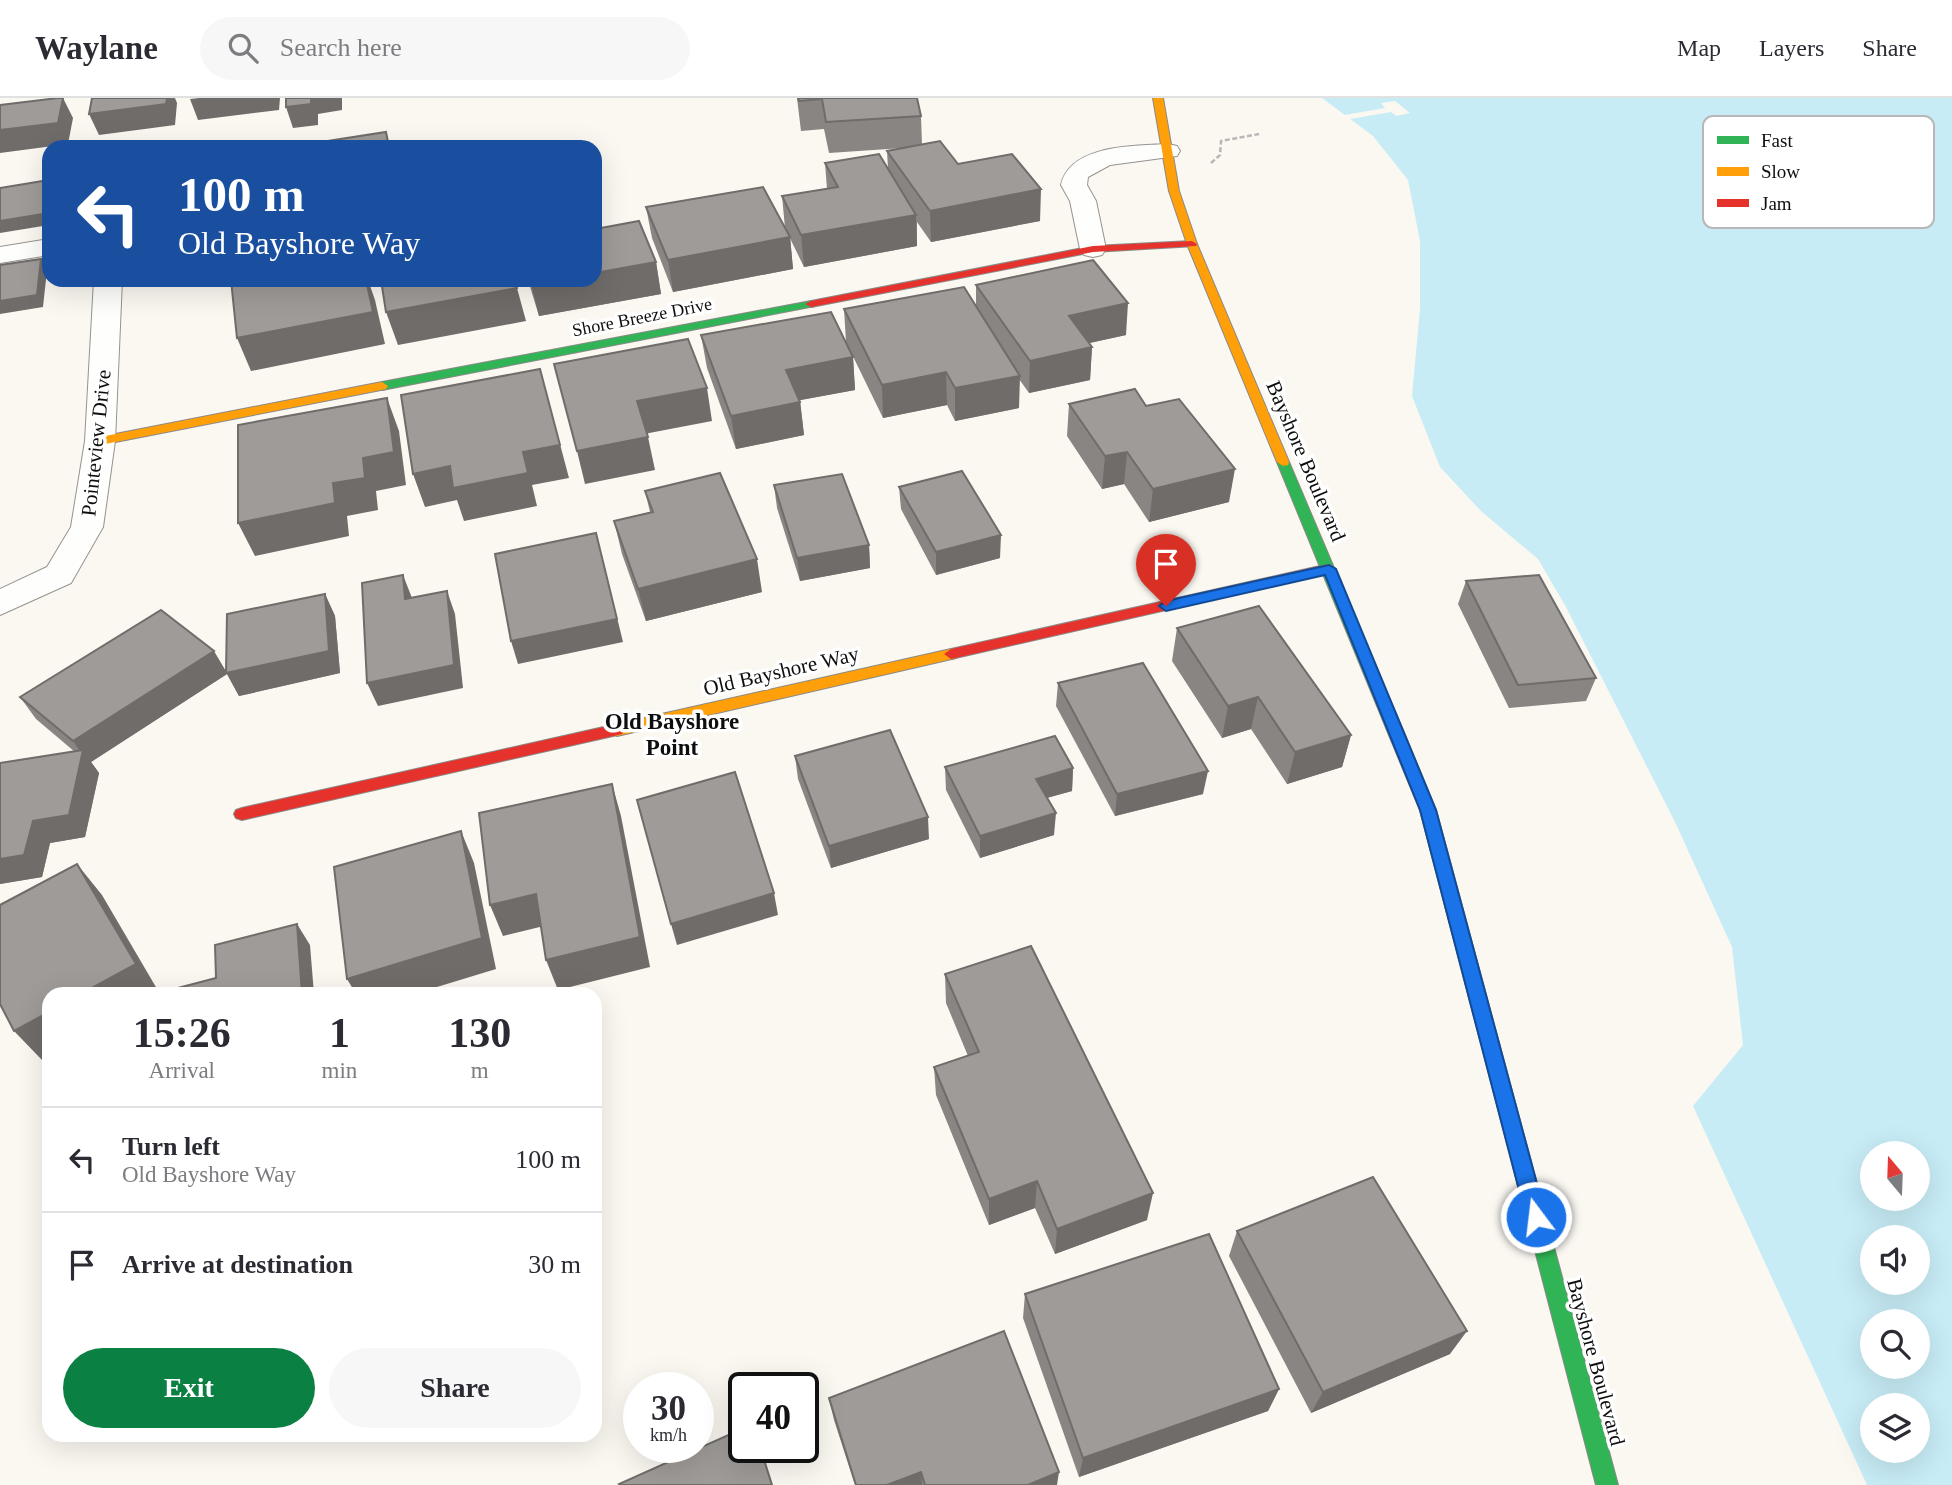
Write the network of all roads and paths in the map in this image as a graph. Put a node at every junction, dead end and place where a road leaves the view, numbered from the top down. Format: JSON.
{"nodes":[{"id":1,"x":1158,"y":98,"type":"edge"},
{"id":2,"x":1259,"y":134,"type":"dead end"},
{"id":3,"x":1168,"y":151,"type":"junction"},
{"id":4,"x":1208,"y":164,"type":"dead end"},
{"id":5,"x":1192,"y":244,"type":"junction"},
{"id":6,"x":42,"y":248,"type":"edge"},
{"id":7,"x":1093,"y":249,"type":"junction"},
{"id":8,"x":0,"y":255,"type":"edge"},
{"id":9,"x":108,"y":287,"type":"edge"},
{"id":10,"x":100,"y":441,"type":"junction"},
{"id":11,"x":1329,"y":569,"type":"junction"},
{"id":12,"x":0,"y":603,"type":"edge"},
{"id":13,"x":242,"y":814,"type":"dead end"},
{"id":14,"x":1607,"y":1485,"type":"edge"}],
"edges":[{"from":1,"to":3,"type":"street","name":"Bayshore Boulevard"},
{"from":2,"to":4,"type":"path"},
{"from":3,"to":5,"type":"street","name":"Bayshore Boulevard"},
{"from":3,"to":7,"type":"street"},
{"from":5,"to":7,"type":"street","name":"Shore Breeze Drive"},
{"from":5,"to":11,"type":"street","name":"Bayshore Boulevard"},
{"from":6,"to":8,"type":"street"},
{"from":7,"to":10,"type":"street","name":"Shore Breeze Drive"},
{"from":9,"to":10,"type":"street","name":"Pointeview Drive"},
{"from":10,"to":12,"type":"street","name":"Pointeview Drive"},
{"from":11,"to":13,"type":"street","name":"Old Bayshore Way"},
{"from":11,"to":14,"type":"street","name":"Bayshore Boulevard"}]}
